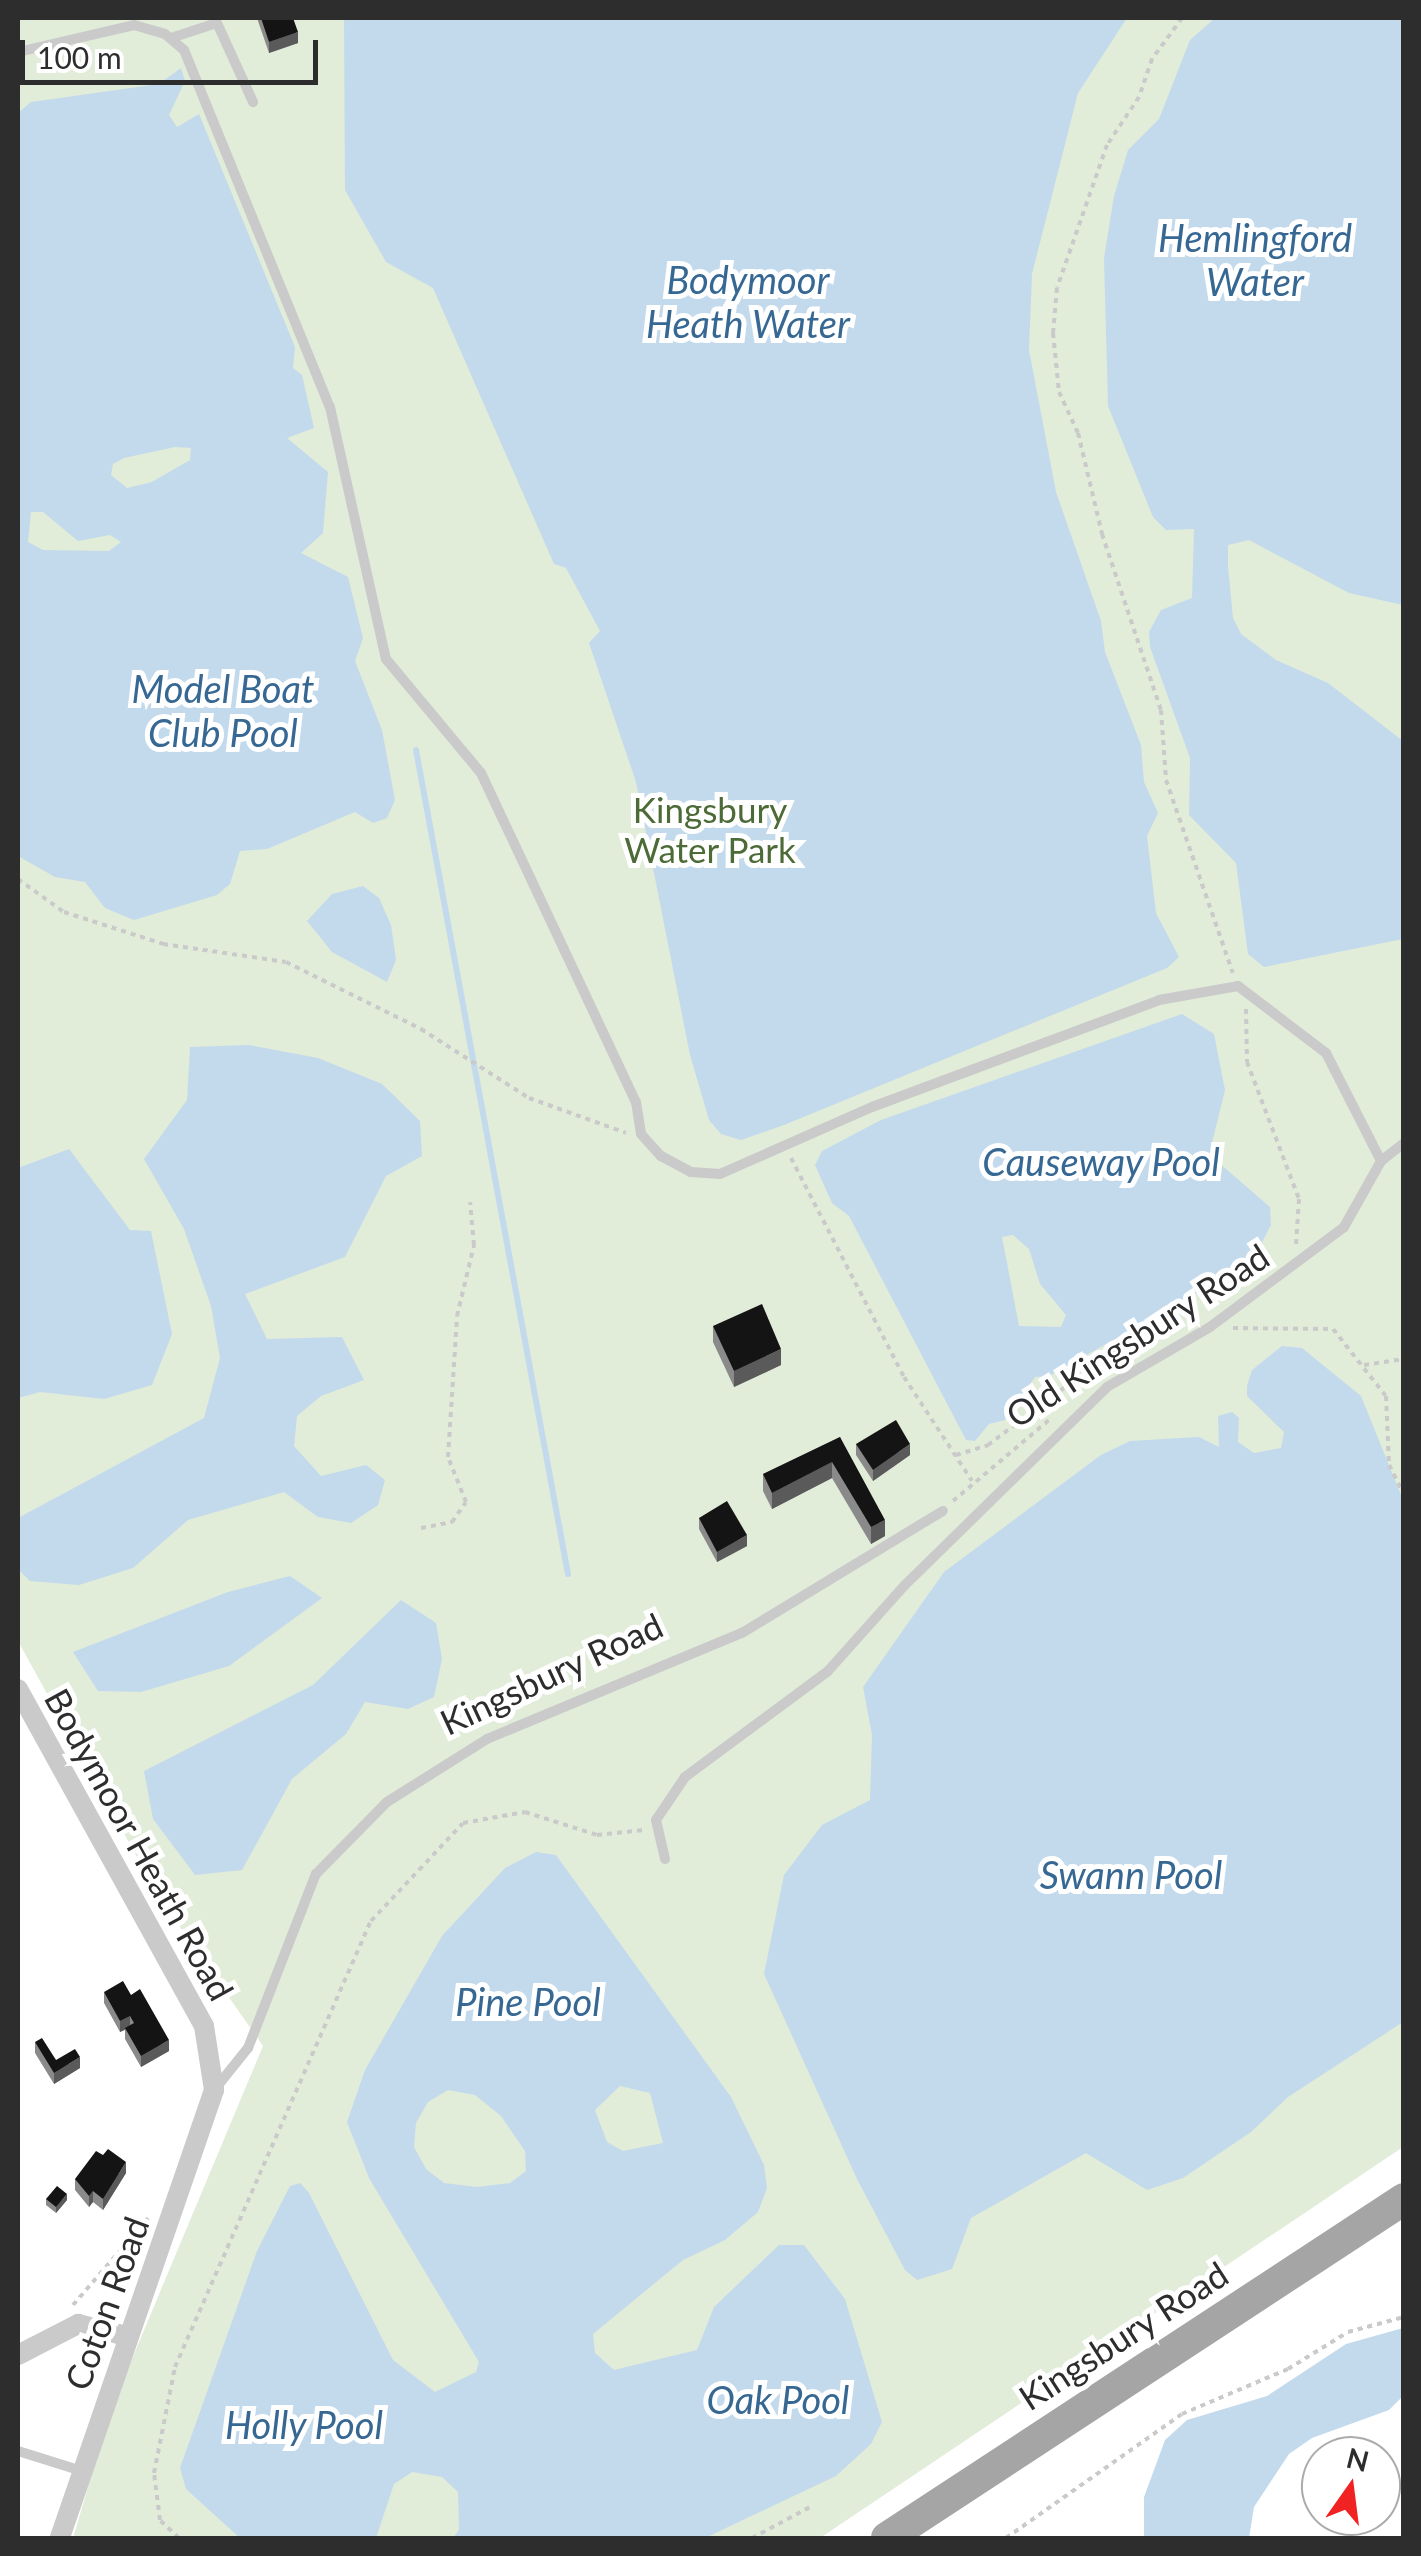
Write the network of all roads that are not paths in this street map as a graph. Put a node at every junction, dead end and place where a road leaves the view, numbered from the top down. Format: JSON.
{"nodes":[{"id":1,"x":170,"y":38,"type":"junction"},
{"id":2,"x":18,"y":52,"type":"edge"},
{"id":3,"x":254,"y":102,"type":"dead end"},
{"id":4,"x":1404,"y":1142,"type":"edge"},
{"id":5,"x":1381,"y":1161,"type":"junction"},
{"id":6,"x":943,"y":1511,"type":"road end"},
{"id":7,"x":18,"y":1689,"type":"edge"},
{"id":8,"x":664,"y":1859,"type":"dead end"},
{"id":9,"x":214,"y":2090,"type":"junction"},
{"id":10,"x":1404,"y":2198,"type":"edge"},
{"id":11,"x":127,"y":2336,"type":"junction"},
{"id":12,"x":18,"y":2355,"type":"edge"},
{"id":13,"x":18,"y":2451,"type":"edge"},
{"id":14,"x":82,"y":2471,"type":"junction"},
{"id":15,"x":60,"y":2538,"type":"edge"},
{"id":16,"x":887,"y":2538,"type":"edge"}],
"edges":[{"from":1,"to":2,"type":"lane"},
{"from":1,"to":3,"type":"lane"},
{"from":1,"to":5,"type":"lane"},
{"from":4,"to":5,"type":"lane","name":"Old Kingsbury Road"},
{"from":5,"to":8,"type":"lane","name":"Old Kingsbury Road"},
{"from":6,"to":9,"type":"lane","name":"Kingsbury Road"},
{"from":7,"to":9,"type":"street","name":"Bodymoor Heath Road"},
{"from":9,"to":11,"type":"street","name":"Coton Road"},
{"from":10,"to":16,"type":"main road","name":"Kingsbury Road"},
{"from":11,"to":12,"type":"street"},
{"from":11,"to":14,"type":"street","name":"Coton Road"},
{"from":13,"to":14,"type":"lane"},
{"from":14,"to":15,"type":"street","name":"Coton Road"}]}
